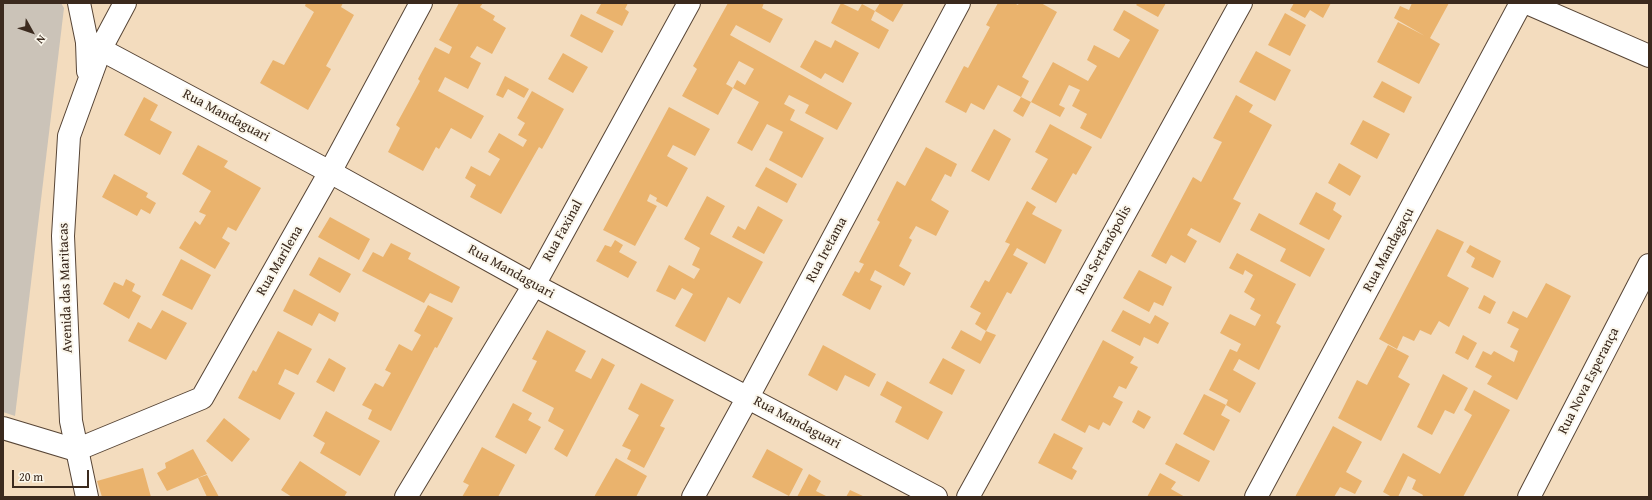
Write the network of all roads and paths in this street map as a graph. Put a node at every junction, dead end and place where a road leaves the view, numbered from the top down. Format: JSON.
{"nodes":[{"id":1,"x":79,"y":3,"type":"edge"},
{"id":2,"x":125,"y":3,"type":"edge"},
{"id":3,"x":420,"y":3,"type":"edge"},
{"id":4,"x":689,"y":3,"type":"edge"},
{"id":5,"x":959,"y":3,"type":"edge"},
{"id":6,"x":1240,"y":3,"type":"edge"},
{"id":7,"x":1521,"y":3,"type":"edge"},
{"id":8,"x":1527,"y":3,"type":"edge"},
{"id":9,"x":94,"y":45,"type":"junction"},
{"id":10,"x":1649,"y":56,"type":"edge"},
{"id":11,"x":330,"y":172,"type":"junction"},
{"id":12,"x":1649,"y":266,"type":"edge"},
{"id":13,"x":534,"y":285,"type":"junction"},
{"id":14,"x":748,"y":397,"type":"junction"},
{"id":15,"x":3,"y":428,"type":"edge"},
{"id":16,"x":76,"y":450,"type":"junction"},
{"id":17,"x":88,"y":497,"type":"edge"},
{"id":18,"x":406,"y":497,"type":"edge"},
{"id":19,"x":693,"y":497,"type":"edge"},
{"id":20,"x":936,"y":497,"type":"edge"},
{"id":21,"x":968,"y":497,"type":"edge"},
{"id":22,"x":1256,"y":497,"type":"edge"},
{"id":23,"x":1529,"y":497,"type":"edge"}],
"edges":[{"from":1,"to":9,"type":"street"},
{"from":2,"to":9,"type":"street","name":"Avenida das Maritacas"},
{"from":3,"to":11,"type":"street","name":"Rua Marilena"},
{"from":4,"to":13,"type":"street","name":"Rua Faxinal"},
{"from":5,"to":14,"type":"street","name":"Rua Iretama"},
{"from":6,"to":21,"type":"street","name":"Rua Sertanópolis"},
{"from":7,"to":22,"type":"street","name":"Rua Mandagaçu"},
{"from":8,"to":10,"type":"street"},
{"from":9,"to":11,"type":"street","name":"Rua Mandaguari"},
{"from":9,"to":16,"type":"street","name":"Avenida das Maritacas"},
{"from":11,"to":13,"type":"street","name":"Rua Mandaguari"},
{"from":11,"to":16,"type":"street","name":"Rua Marilena"},
{"from":12,"to":23,"type":"street","name":"Rua Nova Esperança"},
{"from":13,"to":14,"type":"street","name":"Rua Mandaguari"},
{"from":13,"to":18,"type":"street","name":"Rua Faxinal"},
{"from":14,"to":19,"type":"street","name":"Rua Iretama"},
{"from":14,"to":20,"type":"street","name":"Rua Mandaguari"},
{"from":15,"to":16,"type":"street"},
{"from":16,"to":17,"type":"street","name":"Avenida das Maritacas"}]}
